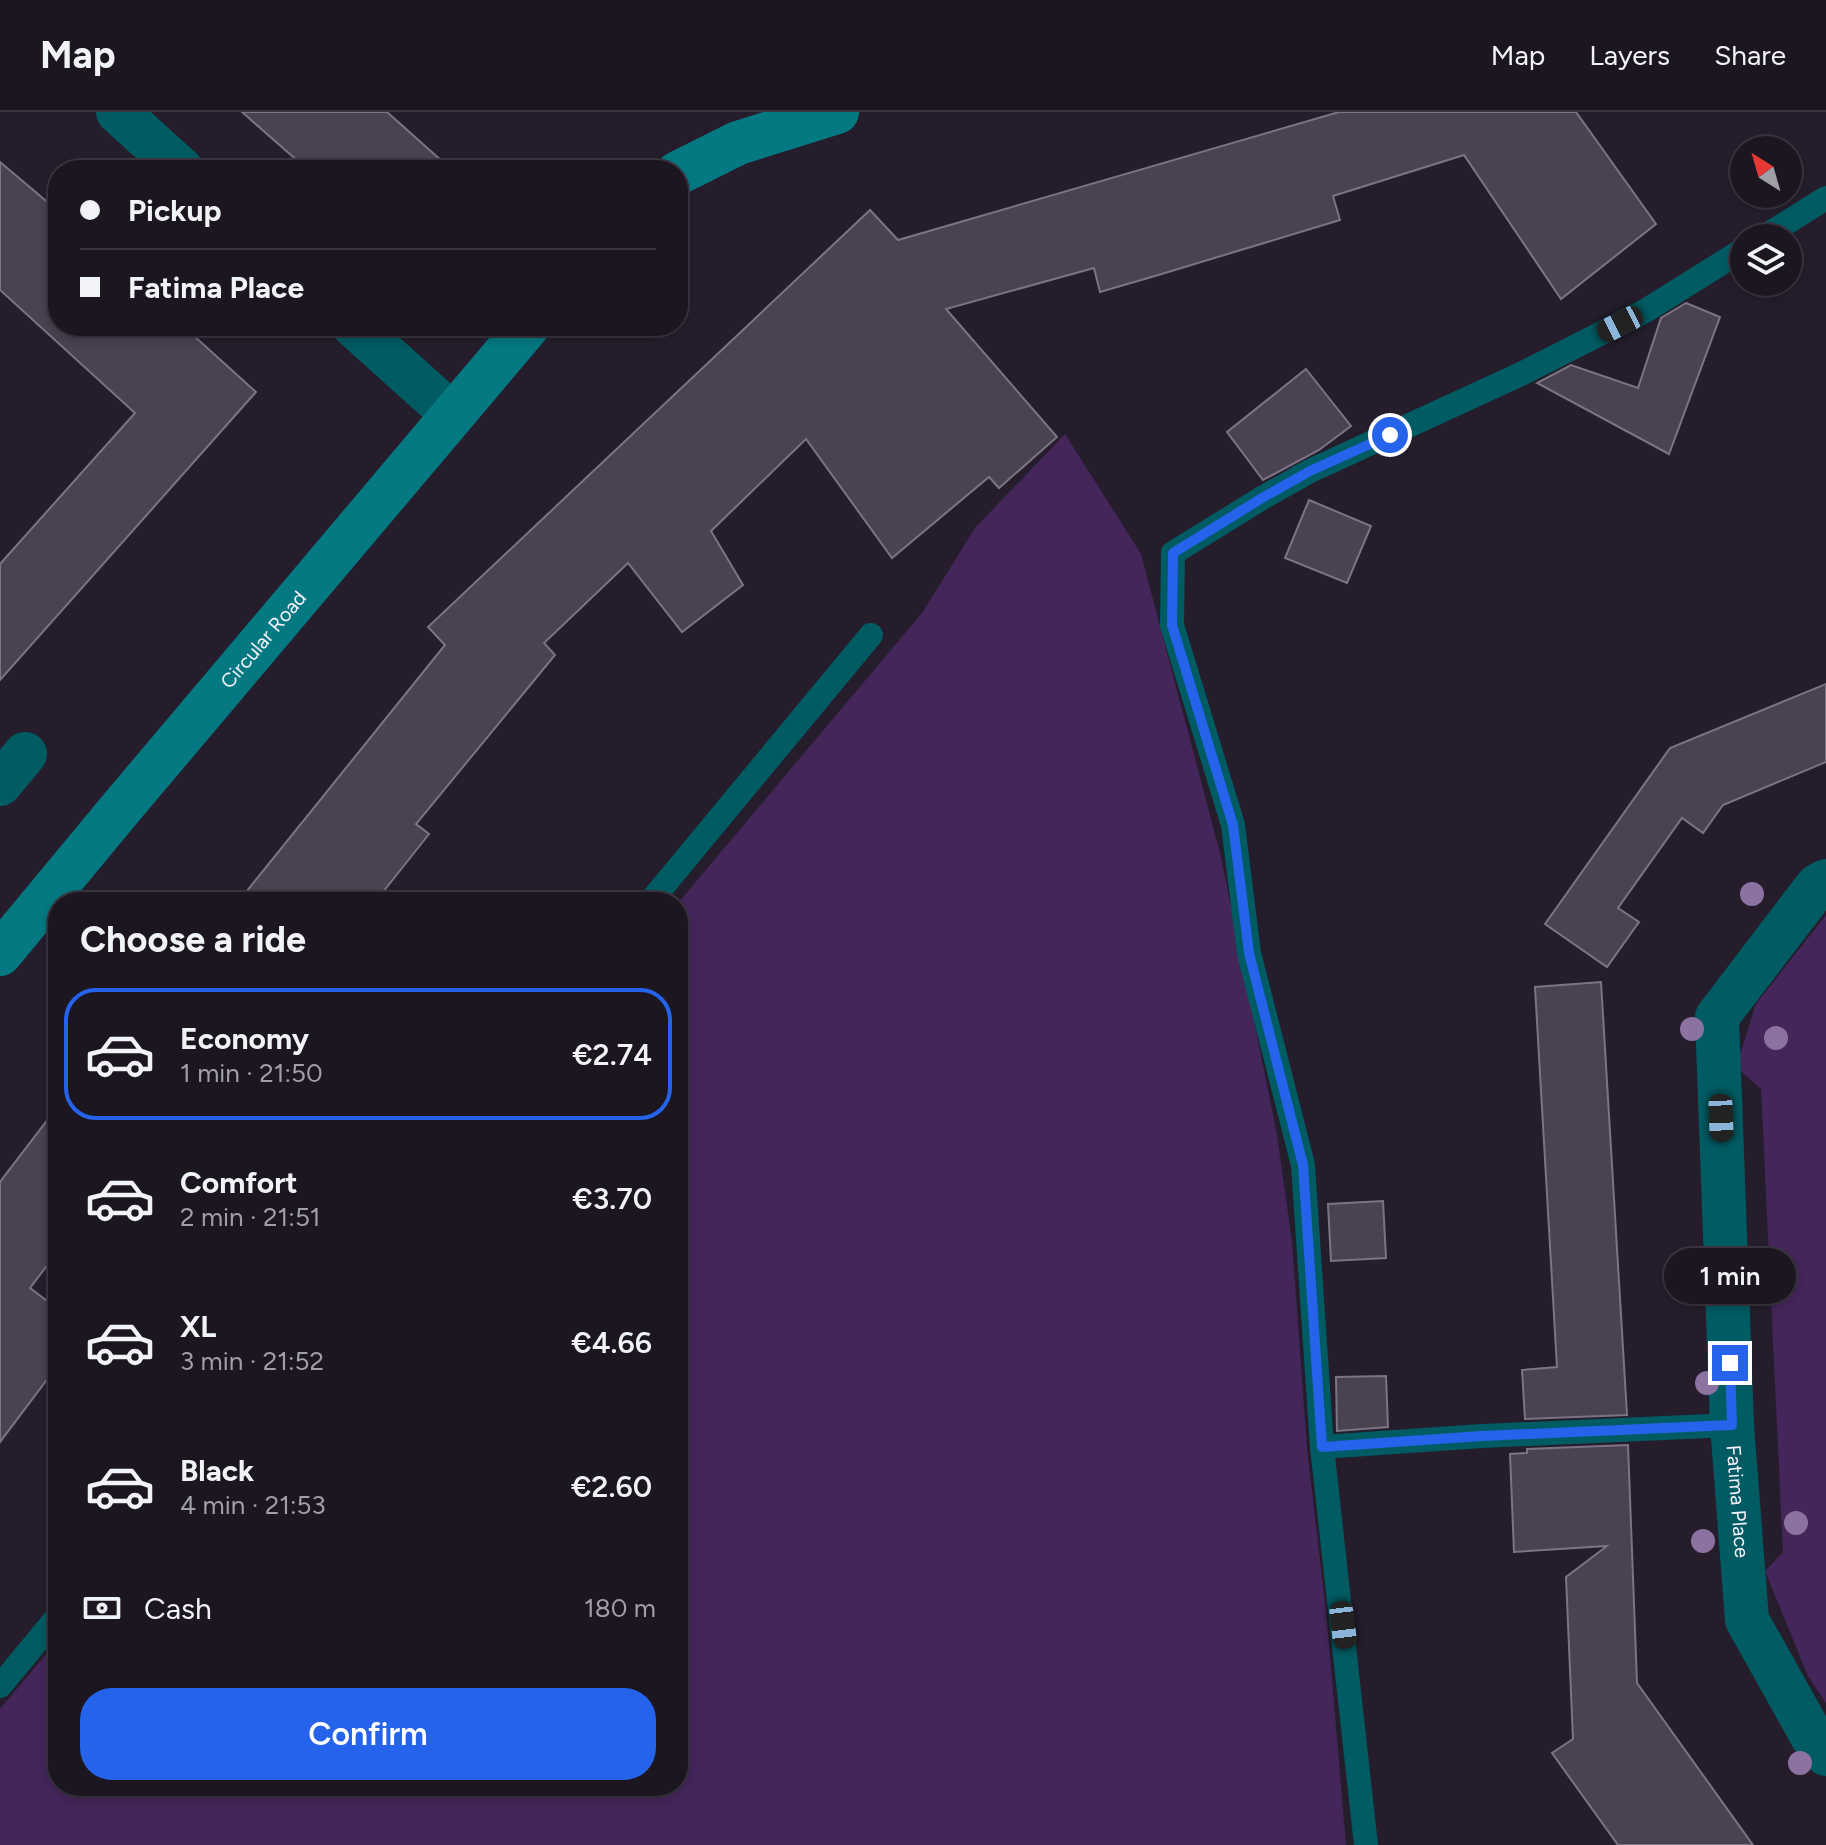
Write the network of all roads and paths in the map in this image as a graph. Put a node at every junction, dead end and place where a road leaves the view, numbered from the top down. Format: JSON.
{"nodes":[{"id":1,"x":118,"y":112,"type":"edge"},
{"id":2,"x":837,"y":112,"type":"edge"},
{"id":3,"x":171,"y":160,"type":"edge"},
{"id":4,"x":688,"y":168,"type":"edge"},
{"id":5,"x":1826,"y":198,"type":"edge"},
{"id":6,"x":1784,"y":224,"type":"edge"},
{"id":7,"x":1730,"y":258,"type":"edge"},
{"id":8,"x":365,"y":336,"type":"edge"},
{"id":9,"x":520,"y":336,"type":"edge"},
{"id":10,"x":453,"y":415,"type":"junction"},
{"id":11,"x":871,"y":635,"type":"dead end"},
{"id":12,"x":1826,"y":881,"type":"edge"},
{"id":13,"x":52,"y":892,"type":"edge"},
{"id":14,"x":658,"y":892,"type":"edge"},
{"id":15,"x":48,"y":897,"type":"edge"},
{"id":16,"x":0,"y":954,"type":"edge"},
{"id":17,"x":1732,"y":1425,"type":"junction"},
{"id":18,"x":1322,"y":1447,"type":"junction"},
{"id":19,"x":48,"y":1628,"type":"edge"},
{"id":20,"x":0,"y":1686,"type":"edge"},
{"id":21,"x":1826,"y":1754,"type":"edge"},
{"id":22,"x":1366,"y":1845,"type":"edge"}],
"edges":[{"from":1,"to":3,"type":"street"},
{"from":2,"to":4,"type":"main road"},
{"from":5,"to":6,"type":"lane"},
{"from":7,"to":18,"type":"lane"},
{"from":8,"to":10,"type":"street"},
{"from":9,"to":10,"type":"main road","name":"Circular Road"},
{"from":10,"to":13,"type":"main road","name":"Circular Road"},
{"from":11,"to":14,"type":"lane"},
{"from":12,"to":17,"type":"street","name":"Fatima Place"},
{"from":15,"to":16,"type":"main road","name":"Circular Road"},
{"from":17,"to":18,"type":"lane"},
{"from":17,"to":21,"type":"street","name":"Fatima Place"},
{"from":18,"to":22,"type":"lane"},
{"from":19,"to":20,"type":"lane"}]}
